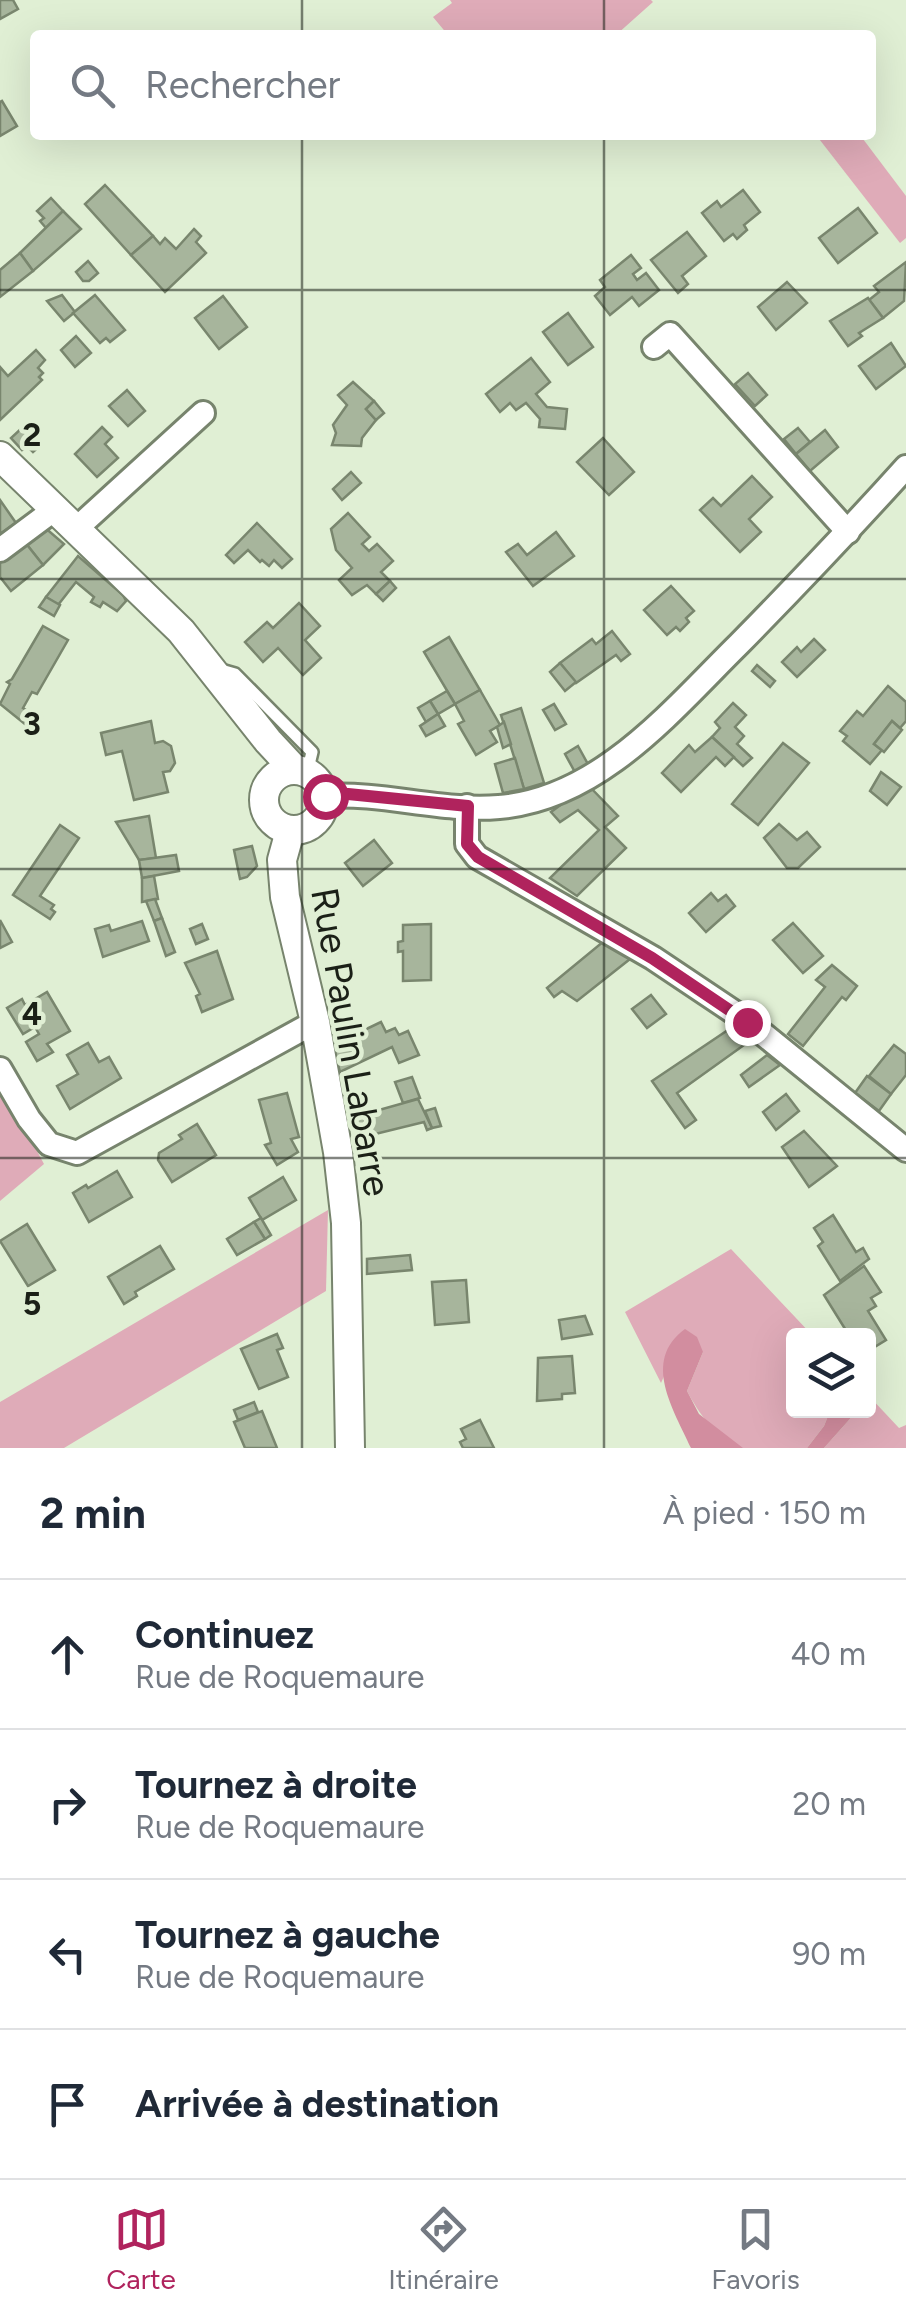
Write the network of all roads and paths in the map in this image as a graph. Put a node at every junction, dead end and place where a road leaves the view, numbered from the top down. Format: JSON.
{"nodes":[{"id":1,"x":654,"y":346,"type":"dead end"},
{"id":2,"x":203,"y":413,"type":"dead end"},
{"id":3,"x":0,"y":456,"type":"edge"},
{"id":4,"x":906,"y":467,"type":"edge"},
{"id":5,"x":65,"y":519,"type":"junction"},
{"id":6,"x":848,"y":532,"type":"junction"},
{"id":7,"x":0,"y":550,"type":"edge"},
{"id":8,"x":214,"y":673,"type":"junction"},
{"id":9,"x":301,"y":771,"type":"junction"},
{"id":10,"x":266,"y":788,"type":"junction"},
{"id":11,"x":325,"y":796,"type":"junction"},
{"id":12,"x":468,"y":806,"type":"junction"},
{"id":13,"x":290,"y":830,"type":"junction"},
{"id":14,"x":315,"y":1022,"type":"junction"},
{"id":15,"x":0,"y":1069,"type":"edge"},
{"id":16,"x":906,"y":1150,"type":"edge"},
{"id":17,"x":350,"y":1448,"type":"edge"}],
"edges":[{"from":1,"to":6,"type":"street"},
{"from":2,"to":5,"type":"street"},
{"from":3,"to":5,"type":"street"},
{"from":4,"to":6,"type":"street"},
{"from":5,"to":7,"type":"street"},
{"from":5,"to":8,"type":"street"},
{"from":6,"to":12,"type":"street"},
{"from":8,"to":9,"type":"street"},
{"from":8,"to":10,"type":"street"},
{"from":9,"to":10,"type":"street"},
{"from":9,"to":11,"type":"street"},
{"from":10,"to":13,"type":"street"},
{"from":11,"to":12,"type":"street"},
{"from":11,"to":13,"type":"street"},
{"from":12,"to":16,"type":"street"},
{"from":13,"to":14,"type":"street","name":"Rue Paulin Labarre"},
{"from":14,"to":15,"type":"street"},
{"from":14,"to":17,"type":"street","name":"Rue Paulin Labarre"}]}
